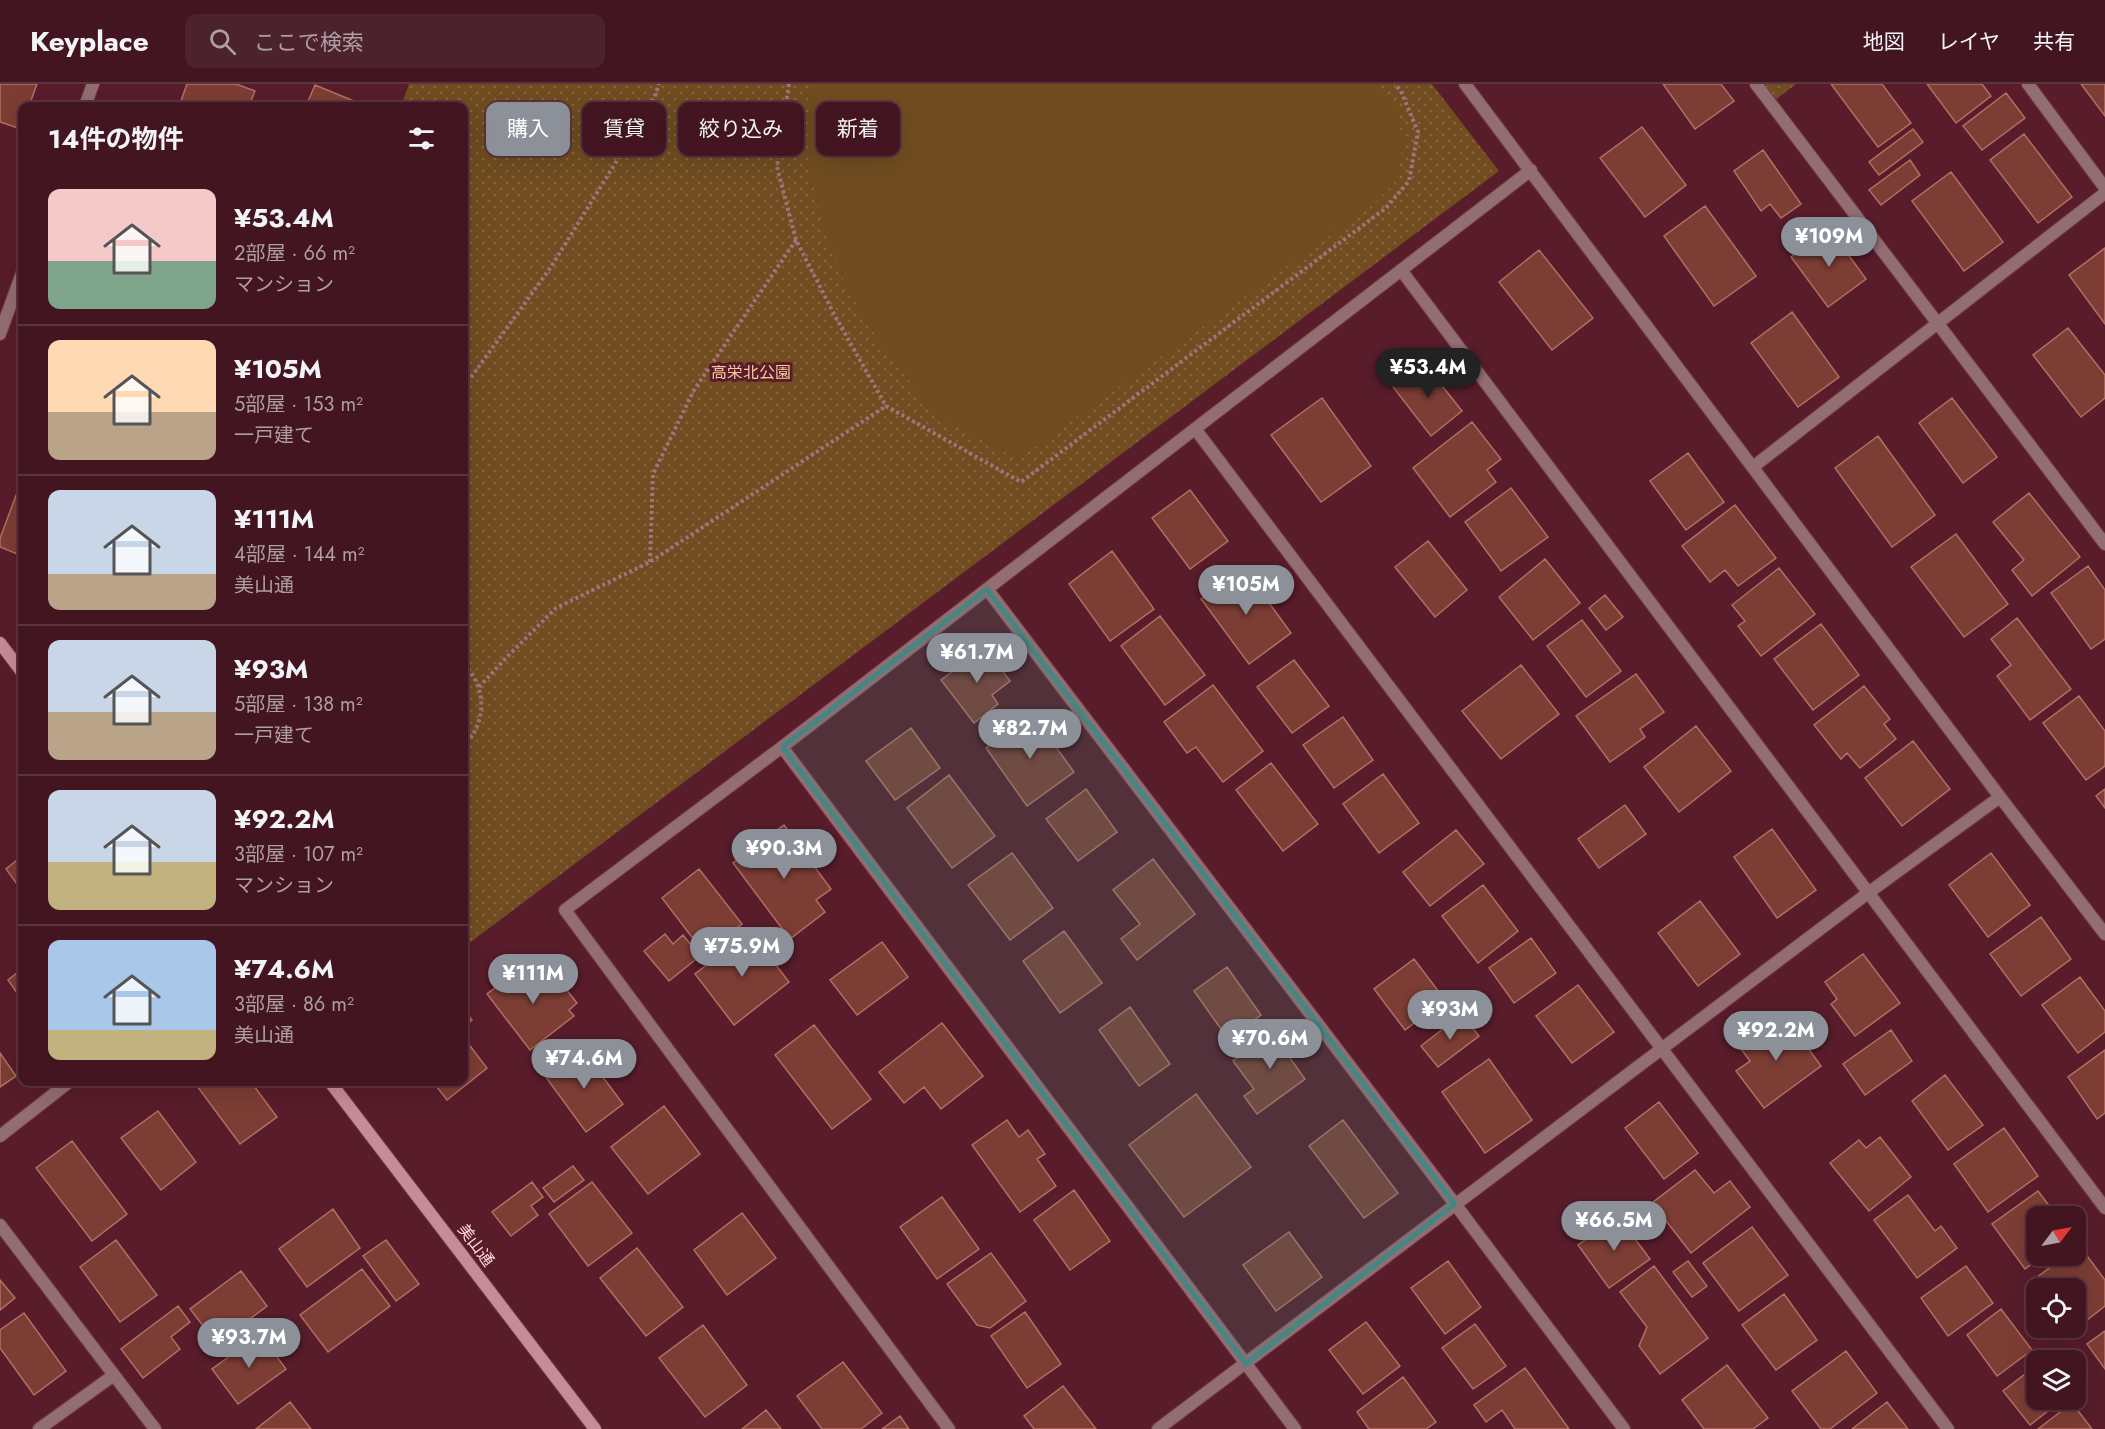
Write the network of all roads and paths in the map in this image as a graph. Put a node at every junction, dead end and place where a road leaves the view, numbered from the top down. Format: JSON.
{"nodes":[{"id":1,"x":93,"y":84,"type":"edge"},
{"id":2,"x":659,"y":84,"type":"edge"},
{"id":3,"x":789,"y":84,"type":"edge"},
{"id":4,"x":1395,"y":84,"type":"edge"},
{"id":5,"x":1466,"y":84,"type":"edge"},
{"id":6,"x":1756,"y":84,"type":"edge"},
{"id":7,"x":2028,"y":84,"type":"edge"},
{"id":8,"x":86,"y":102,"type":"edge"},
{"id":9,"x":1531,"y":170,"type":"junction"},
{"id":10,"x":2105,"y":188,"type":"edge"},
{"id":11,"x":2105,"y":194,"type":"edge"},
{"id":12,"x":796,"y":240,"type":"junction"},
{"id":13,"x":1401,"y":270,"type":"junction"},
{"id":14,"x":18,"y":282,"type":"edge"},
{"id":15,"x":3,"y":315,"type":"edge"},
{"id":16,"x":1936,"y":324,"type":"junction"},
{"id":17,"x":0,"y":334,"type":"edge"},
{"id":18,"x":468,"y":381,"type":"edge"},
{"id":19,"x":886,"y":406,"type":"junction"},
{"id":20,"x":1196,"y":430,"type":"junction"},
{"id":21,"x":1753,"y":467,"type":"junction"},
{"id":22,"x":2105,"y":544,"type":"edge"},
{"id":23,"x":650,"y":562,"type":"junction"},
{"id":24,"x":987,"y":589,"type":"junction"},
{"id":25,"x":0,"y":643,"type":"edge"},
{"id":26,"x":18,"y":667,"type":"edge"},
{"id":27,"x":468,"y":669,"type":"edge"},
{"id":28,"x":479,"y":687,"type":"junction"},
{"id":29,"x":468,"y":741,"type":"edge"},
{"id":30,"x":782,"y":747,"type":"junction"},
{"id":31,"x":2000,"y":797,"type":"junction"},
{"id":32,"x":1868,"y":893,"type":"junction"},
{"id":33,"x":2105,"y":934,"type":"edge"},
{"id":34,"x":1660,"y":1049,"type":"junction"},
{"id":35,"x":64,"y":1086,"type":"edge"},
{"id":36,"x":333,"y":1086,"type":"edge"},
{"id":37,"x":0,"y":1136,"type":"edge"},
{"id":38,"x":1455,"y":1204,"type":"junction"},
{"id":39,"x":2105,"y":1208,"type":"edge"},
{"id":40,"x":0,"y":1225,"type":"edge"},
{"id":41,"x":1246,"y":1364,"type":"junction"},
{"id":42,"x":114,"y":1376,"type":"junction"},
{"id":43,"x":39,"y":1429,"type":"edge"},
{"id":44,"x":155,"y":1429,"type":"edge"},
{"id":45,"x":595,"y":1429,"type":"edge"},
{"id":46,"x":949,"y":1429,"type":"edge"},
{"id":47,"x":1158,"y":1429,"type":"edge"},
{"id":48,"x":1295,"y":1429,"type":"edge"},
{"id":49,"x":1624,"y":1429,"type":"edge"},
{"id":50,"x":1947,"y":1429,"type":"edge"}],
"edges":[{"from":1,"to":8,"type":"street"},
{"from":2,"to":18,"type":"path"},
{"from":3,"to":12,"type":"path"},
{"from":4,"to":19,"type":"path"},
{"from":5,"to":9,"type":"street"},
{"from":6,"to":16,"type":"street"},
{"from":7,"to":10,"type":"street"},
{"from":9,"to":13,"type":"street"},
{"from":9,"to":21,"type":"street"},
{"from":11,"to":16,"type":"street"},
{"from":12,"to":19,"type":"path"},
{"from":12,"to":23,"type":"path"},
{"from":13,"to":20,"type":"street"},
{"from":13,"to":32,"type":"street"},
{"from":14,"to":15,"type":"street"},
{"from":15,"to":17,"type":"street"},
{"from":16,"to":21,"type":"street"},
{"from":16,"to":22,"type":"street"},
{"from":19,"to":23,"type":"path"},
{"from":20,"to":24,"type":"street"},
{"from":20,"to":34,"type":"street"},
{"from":21,"to":31,"type":"street"},
{"from":23,"to":28,"type":"path"},
{"from":24,"to":30,"type":"street"},
{"from":24,"to":38,"type":"street"},
{"from":25,"to":26,"type":"street"},
{"from":27,"to":28,"type":"path"},
{"from":28,"to":29,"type":"path"},
{"from":30,"to":41,"type":"street"},
{"from":30,"to":46,"type":"street"},
{"from":31,"to":32,"type":"street"},
{"from":31,"to":33,"type":"street"},
{"from":32,"to":34,"type":"street"},
{"from":32,"to":39,"type":"street"},
{"from":34,"to":38,"type":"street"},
{"from":34,"to":50,"type":"street"},
{"from":35,"to":37,"type":"street"},
{"from":36,"to":45,"type":"street","name":"美山通"},
{"from":38,"to":41,"type":"street"},
{"from":38,"to":49,"type":"street"},
{"from":40,"to":42,"type":"street"},
{"from":41,"to":47,"type":"street"},
{"from":41,"to":48,"type":"street"},
{"from":42,"to":43,"type":"street"},
{"from":42,"to":44,"type":"street"}]}
